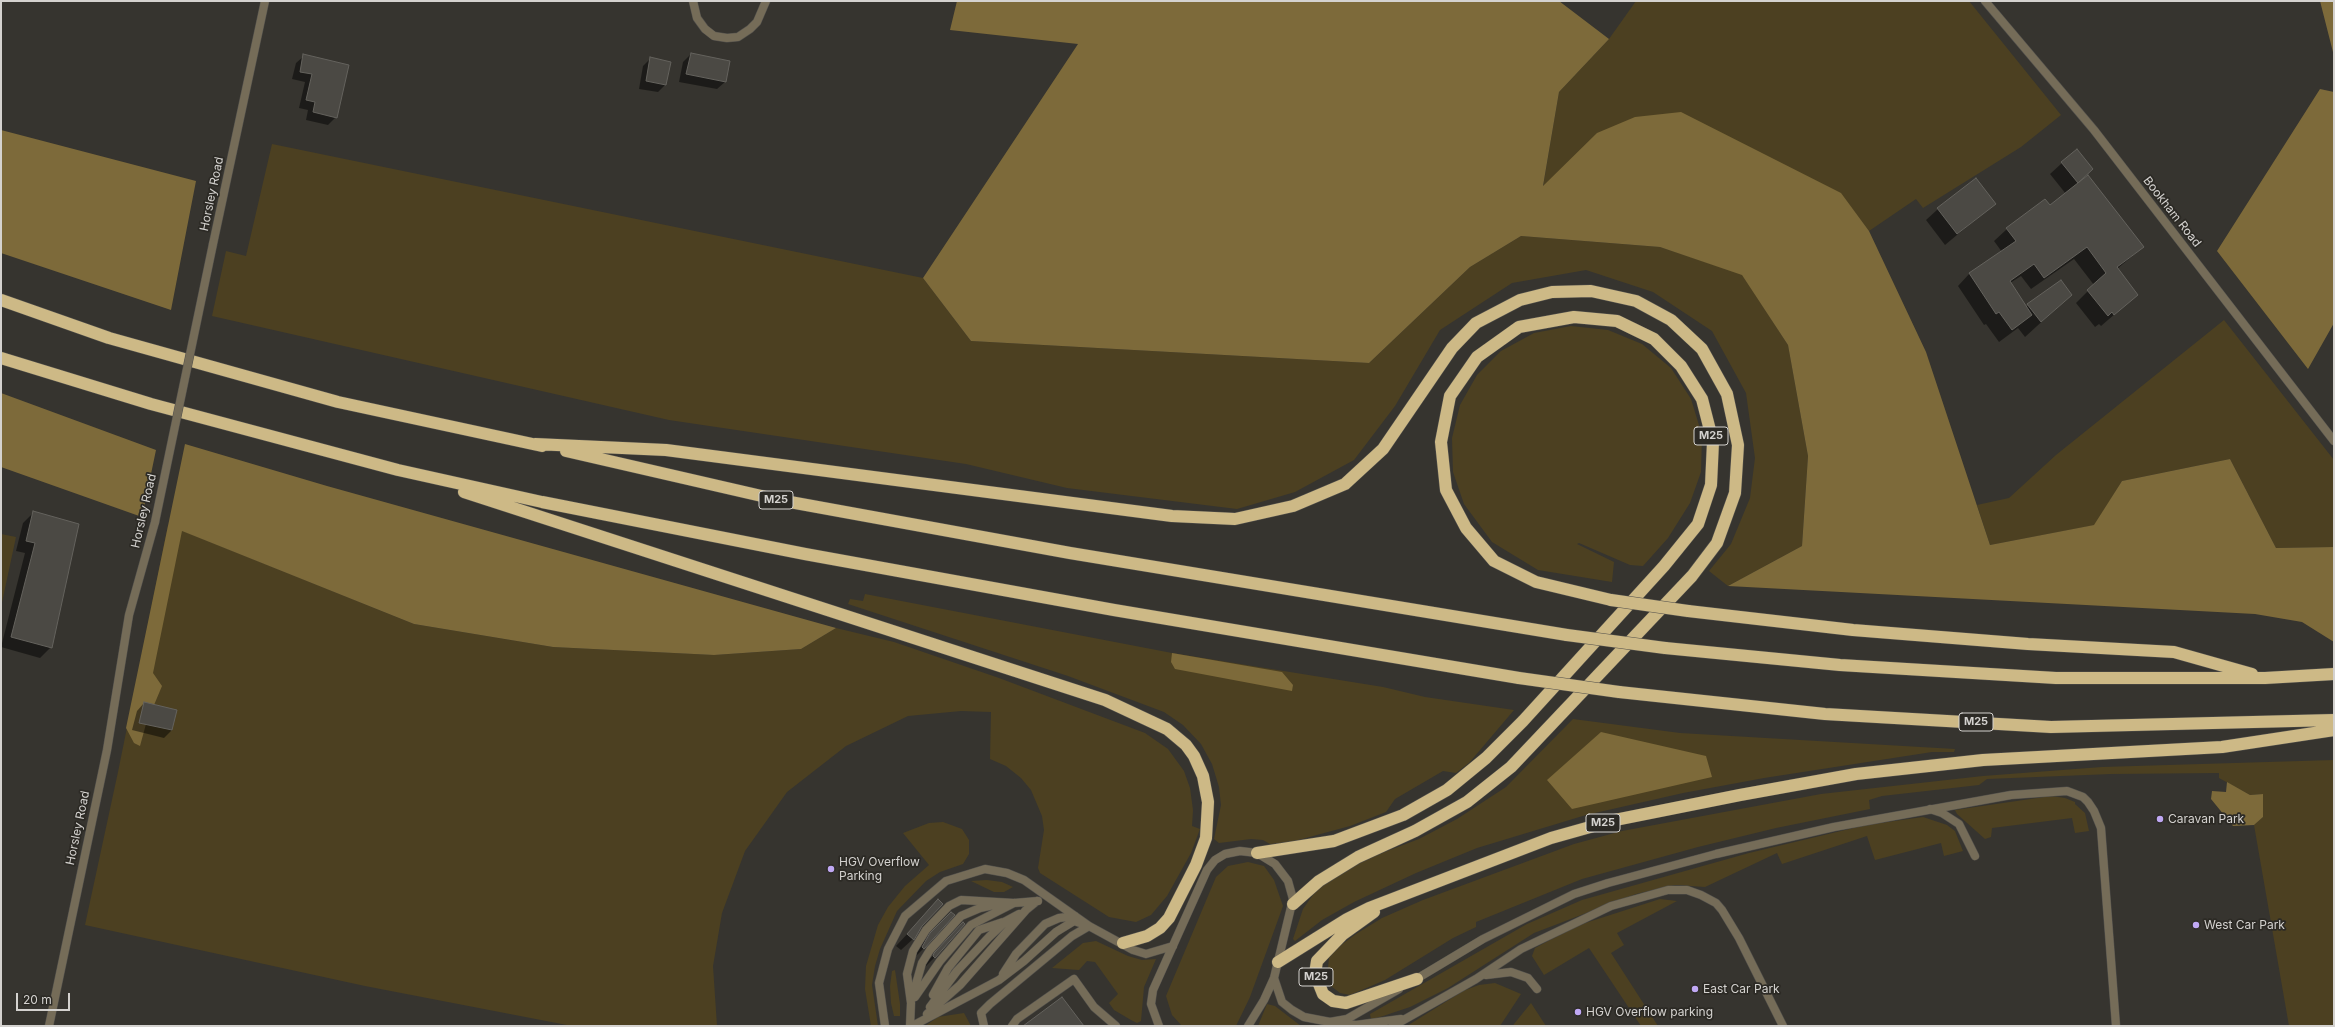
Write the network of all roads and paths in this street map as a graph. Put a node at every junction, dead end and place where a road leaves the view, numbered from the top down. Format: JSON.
{"nodes":[{"id":1,"x":265,"y":1,"type":"edge"},
{"id":2,"x":693,"y":1,"type":"edge"},
{"id":3,"x":766,"y":1,"type":"edge"},
{"id":4,"x":1985,"y":1,"type":"edge"},
{"id":5,"x":1,"y":300,"type":"edge"},
{"id":6,"x":1,"y":358,"type":"edge"},
{"id":7,"x":2334,"y":441,"type":"edge"},
{"id":8,"x":535,"y":444,"type":"junction"},
{"id":9,"x":398,"y":470,"type":"junction"},
{"id":10,"x":2334,"y":674,"type":"edge"},
{"id":11,"x":2265,"y":678,"type":"junction"},
{"id":12,"x":2334,"y":720,"type":"edge"},
{"id":13,"x":2334,"y":730,"type":"edge"},
{"id":14,"x":1929,"y":809,"type":"junction"},
{"id":15,"x":1257,"y":853,"type":"junction"},
{"id":16,"x":1975,"y":856,"type":"dead end"},
{"id":17,"x":1397,"y":898,"type":"junction"},
{"id":18,"x":1038,"y":901,"type":"junction"},
{"id":19,"x":1056,"y":901,"type":"junction"},
{"id":20,"x":1010,"y":902,"type":"junction"},
{"id":21,"x":1293,"y":904,"type":"junction"},
{"id":22,"x":1026,"y":910,"type":"junction"},
{"id":23,"x":1075,"y":916,"type":"junction"},
{"id":24,"x":1006,"y":921,"type":"junction"},
{"id":25,"x":1089,"y":926,"type":"junction"},
{"id":26,"x":1123,"y":943,"type":"junction"},
{"id":27,"x":1173,"y":946,"type":"junction"},
{"id":28,"x":1278,"y":962,"type":"junction"},
{"id":29,"x":1274,"y":978,"type":"junction"},
{"id":30,"x":1416,"y":979,"type":"junction"},
{"id":31,"x":1476,"y":979,"type":"junction"},
{"id":32,"x":999,"y":980,"type":"junction"},
{"id":33,"x":1537,"y":989,"type":"dead end"},
{"id":34,"x":911,"y":1003,"type":"junction"},
{"id":35,"x":1404,"y":1019,"type":"junction"},
{"id":36,"x":1330,"y":1022,"type":"junction"},
{"id":37,"x":1318,"y":1023,"type":"edge"},
{"id":38,"x":915,"y":1024,"type":"edge"},
{"id":39,"x":49,"y":1026,"type":"edge"},
{"id":40,"x":884,"y":1026,"type":"edge"},
{"id":41,"x":984,"y":1026,"type":"edge"},
{"id":42,"x":1012,"y":1026,"type":"edge"},
{"id":43,"x":1116,"y":1026,"type":"edge"},
{"id":44,"x":1159,"y":1026,"type":"edge"},
{"id":45,"x":1248,"y":1026,"type":"edge"},
{"id":46,"x":1393,"y":1026,"type":"edge"},
{"id":47,"x":1783,"y":1026,"type":"edge"},
{"id":48,"x":2116,"y":1026,"type":"edge"}],
"edges":[{"from":1,"to":39,"type":"street","name":"Horsley Road","bridge":true},
{"from":2,"to":3,"type":"street"},
{"from":4,"to":7,"type":"street","name":"Bookham Road"},
{"from":5,"to":8,"type":"highway","number":"M25"},
{"from":6,"to":9,"type":"highway","number":"M25"},
{"from":8,"to":11,"type":"highway","number":"M25","bridge":true},
{"from":8,"to":21,"type":"highway","number":"M25"},
{"from":9,"to":12,"type":"highway","number":"M25","bridge":true},
{"from":9,"to":26,"type":"highway","number":"M25"},
{"from":10,"to":11,"type":"highway","number":"M25"},
{"from":11,"to":15,"type":"highway","number":"M25","bridge":true},
{"from":13,"to":17,"type":"highway","number":"M25"},
{"from":14,"to":16,"type":"street"},
{"from":14,"to":30,"type":"street"},
{"from":14,"to":48,"type":"street"},
{"from":15,"to":21,"type":"street"},
{"from":15,"to":27,"type":"street"},
{"from":17,"to":28,"type":"highway","number":"M25"},
{"from":17,"to":30,"type":"highway","number":"M25"},
{"from":18,"to":19,"type":"street"},
{"from":18,"to":20,"type":"street"},
{"from":18,"to":22,"type":"street"},
{"from":19,"to":23,"type":"street"},
{"from":19,"to":40,"type":"street"},
{"from":20,"to":34,"type":"street"},
{"from":20,"to":34,"type":"street"},
{"from":20,"to":34,"type":"street"},
{"from":21,"to":28,"type":"street"},
{"from":22,"to":24,"type":"street"},
{"from":22,"to":38,"type":"street"},
{"from":23,"to":25,"type":"street"},
{"from":23,"to":32,"type":"street"},
{"from":24,"to":38,"type":"street"},
{"from":24,"to":38,"type":"street"},
{"from":25,"to":26,"type":"street"},
{"from":25,"to":32,"type":"street"},
{"from":25,"to":41,"type":"street"},
{"from":26,"to":27,"type":"street"},
{"from":27,"to":44,"type":"street"},
{"from":28,"to":29,"type":"street"},
{"from":29,"to":37,"type":"street"},
{"from":29,"to":45,"type":"street"},
{"from":30,"to":36,"type":"street"},
{"from":31,"to":33,"type":"street"},
{"from":31,"to":35,"type":"street"},
{"from":31,"to":47,"type":"street"},
{"from":32,"to":38,"type":"street"},
{"from":34,"to":38,"type":"street"},
{"from":35,"to":36,"type":"street"},
{"from":35,"to":46,"type":"street"},
{"from":36,"to":37,"type":"street"},
{"from":42,"to":43,"type":"street"}]}
